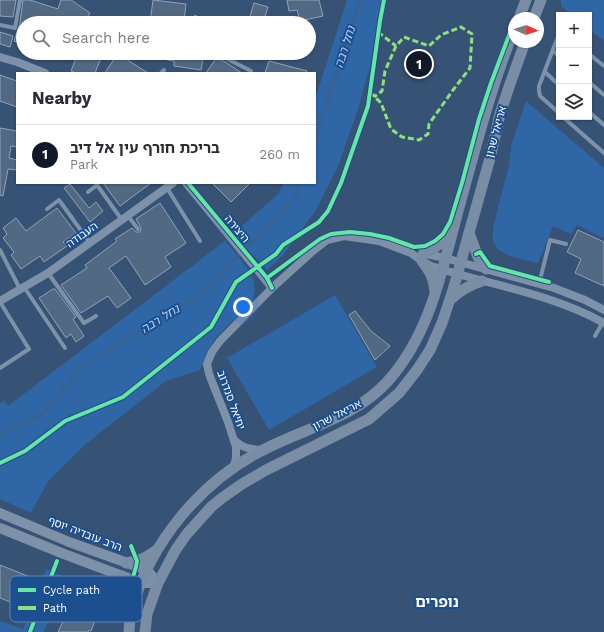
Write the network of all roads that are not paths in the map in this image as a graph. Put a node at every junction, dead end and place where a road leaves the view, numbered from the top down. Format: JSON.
{"nodes":[{"id":1,"x":20,"y":0,"type":"edge"},
{"id":2,"x":526,"y":0,"type":"edge"},
{"id":3,"x":541,"y":0,"type":"edge"},
{"id":4,"x":521,"y":12,"type":"edge"},
{"id":5,"x":536,"y":12,"type":"edge"},
{"id":6,"x":17,"y":16,"type":"edge"},
{"id":7,"x":16,"y":22,"type":"edge"},
{"id":8,"x":0,"y":25,"type":"edge"},
{"id":9,"x":556,"y":44,"type":"edge"},
{"id":10,"x":508,"y":46,"type":"edge"},
{"id":11,"x":523,"y":48,"type":"edge"},
{"id":12,"x":553,"y":51,"type":"junction"},
{"id":13,"x":556,"y":54,"type":"edge"},
{"id":14,"x":592,"y":56,"type":"edge"},
{"id":15,"x":0,"y":57,"type":"edge"},
{"id":16,"x":230,"y":60,"type":"edge"},
{"id":17,"x":604,"y":66,"type":"edge"},
{"id":18,"x":42,"y":72,"type":"edge"},
{"id":19,"x":252,"y":72,"type":"edge"},
{"id":20,"x":545,"y":72,"type":"junction"},
{"id":21,"x":558,"y":84,"type":"edge"},
{"id":22,"x":591,"y":84,"type":"edge"},
{"id":23,"x":604,"y":95,"type":"edge"},
{"id":24,"x":556,"y":110,"type":"edge"},
{"id":25,"x":592,"y":115,"type":"edge"},
{"id":26,"x":567,"y":120,"type":"edge"},
{"id":27,"x":604,"y":125,"type":"edge"},
{"id":28,"x":604,"y":152,"type":"edge"},
{"id":29,"x":187,"y":184,"type":"edge"},
{"id":30,"x":170,"y":185,"type":"edge"},
{"id":31,"x":88,"y":192,"type":"dead end"},
{"id":32,"x":47,"y":209,"type":"dead end"},
{"id":33,"x":125,"y":218,"type":"junction"},
{"id":34,"x":454,"y":228,"type":"junction"},
{"id":35,"x":138,"y":229,"type":"dead end"},
{"id":36,"x":469,"y":233,"type":"junction"},
{"id":37,"x":200,"y":241,"type":"dead end"},
{"id":38,"x":90,"y":243,"type":"junction"},
{"id":39,"x":566,"y":244,"type":"dead end"},
{"id":40,"x":0,"y":250,"type":"edge"},
{"id":41,"x":423,"y":257,"type":"junction"},
{"id":42,"x":445,"y":258,"type":"junction"},
{"id":43,"x":461,"y":262,"type":"junction"},
{"id":44,"x":442,"y":269,"type":"junction"},
{"id":45,"x":486,"y":269,"type":"junction"},
{"id":46,"x":48,"y":273,"type":"junction"},
{"id":47,"x":458,"y":274,"type":"junction"},
{"id":48,"x":482,"y":280,"type":"junction"},
{"id":49,"x":539,"y":284,"type":"junction"},
{"id":50,"x":22,"y":288,"type":"junction"},
{"id":51,"x":272,"y":288,"type":"junction"},
{"id":52,"x":436,"y":292,"type":"junction"},
{"id":53,"x":450,"y":299,"type":"junction"},
{"id":54,"x":0,"y":302,"type":"edge"},
{"id":55,"x":604,"y":310,"type":"edge"},
{"id":56,"x":96,"y":316,"type":"dead end"},
{"id":57,"x":604,"y":321,"type":"edge"},
{"id":58,"x":596,"y":336,"type":"dead end"},
{"id":59,"x":65,"y":348,"type":"dead end"},
{"id":60,"x":0,"y":368,"type":"edge"},
{"id":61,"x":234,"y":440,"type":"junction"},
{"id":62,"x":263,"y":450,"type":"junction"},
{"id":63,"x":234,"y":466,"type":"junction"},
{"id":64,"x":0,"y":513,"type":"edge"},
{"id":65,"x":0,"y":528,"type":"edge"},
{"id":66,"x":159,"y":548,"type":"junction"},
{"id":67,"x":126,"y":563,"type":"junction"},
{"id":68,"x":147,"y":570,"type":"junction"},
{"id":69,"x":122,"y":576,"type":"edge"},
{"id":70,"x":142,"y":581,"type":"edge"},
{"id":71,"x":142,"y":583,"type":"edge"},
{"id":72,"x":158,"y":583,"type":"junction"},
{"id":73,"x":130,"y":622,"type":"edge"},
{"id":74,"x":129,"y":632,"type":"edge"},
{"id":75,"x":145,"y":632,"type":"edge"}],
"edges":[{"from":1,"to":6,"type":"lane"},
{"from":2,"to":4,"type":"main road"},
{"from":3,"to":5,"type":"main road"},
{"from":7,"to":8,"type":"lane"},
{"from":9,"to":12,"type":"lane"},
{"from":10,"to":34,"type":"main road","name":"אריאל שרון"},
{"from":11,"to":36,"type":"main road","name":"אריאל שרון"},
{"from":12,"to":13,"type":"lane"},
{"from":12,"to":20,"type":"lane"},
{"from":14,"to":17,"type":"lane"},
{"from":15,"to":18,"type":"street"},
{"from":16,"to":19,"type":"lane"},
{"from":20,"to":21,"type":"lane"},
{"from":20,"to":24,"type":"lane"},
{"from":22,"to":23,"type":"lane"},
{"from":25,"to":27,"type":"lane"},
{"from":26,"to":28,"type":"lane"},
{"from":29,"to":51,"type":"street","name":"היצירה"},
{"from":30,"to":33,"type":"street","name":"העבודה"},
{"from":30,"to":37,"type":"lane"},
{"from":31,"to":33,"type":"lane"},
{"from":32,"to":38,"type":"lane"},
{"from":33,"to":35,"type":"lane"},
{"from":33,"to":38,"type":"street","name":"העבודה"},
{"from":34,"to":41,"type":"main road"},
{"from":34,"to":42,"type":"main road","name":"אריאל שרון"},
{"from":36,"to":43,"type":"main road","name":"אריאל שרון"},
{"from":36,"to":45,"type":"main road"},
{"from":38,"to":46,"type":"street","name":"העבודה"},
{"from":39,"to":49,"type":"lane"},
{"from":40,"to":50,"type":"lane"},
{"from":41,"to":42,"type":"street","name":"יחיאל סנדרוב"},
{"from":41,"to":44,"type":"street","name":"יחיאל סנדרוב"},
{"from":41,"to":51,"type":"street","name":"יחיאל סנדרוב"},
{"from":41,"to":52,"type":"main road"},
{"from":42,"to":43,"type":"street","name":"יחיאל סנדרוב"},
{"from":42,"to":44,"type":"main road","name":"אריאל שרון"},
{"from":43,"to":45,"type":"street","name":"יחיאל סנדרוב"},
{"from":43,"to":47,"type":"main road","name":"אריאל שרון"},
{"from":44,"to":47,"type":"street","name":"יחיאל סנדרוב"},
{"from":44,"to":52,"type":"main road","name":"אריאל שרון"},
{"from":45,"to":49,"type":"street","name":"יחיאל סנדרוב"},
{"from":46,"to":50,"type":"street","name":"העבודה"},
{"from":46,"to":56,"type":"lane"},
{"from":47,"to":48,"type":"street","name":"יחיאל סנדרוב"},
{"from":47,"to":53,"type":"main road","name":"אריאל שרון"},
{"from":48,"to":53,"type":"main road"},
{"from":48,"to":57,"type":"street","name":"יחיאל סנדרוב"},
{"from":49,"to":55,"type":"street","name":"יחיאל סנדרוב"},
{"from":50,"to":54,"type":"street","name":"העבודה"},
{"from":50,"to":59,"type":"lane"},
{"from":51,"to":61,"type":"street","name":"יחיאל סנדרוב"},
{"from":52,"to":62,"type":"main road","name":"אריאל שרון"},
{"from":53,"to":72,"type":"main road","name":"אריאל שרון"},
{"from":54,"to":60,"type":"lane"},
{"from":57,"to":58,"type":"lane"},
{"from":61,"to":62,"type":"street","name":"יחיאל סנדרוב"},
{"from":61,"to":63,"type":"street","name":"יחיאל סנדרוב"},
{"from":62,"to":63,"type":"main road","name":"אריאל שרון"},
{"from":63,"to":66,"type":"main road","name":"אריאל שרון"},
{"from":64,"to":67,"type":"street","name":"הרב עובדיה יוסף"},
{"from":65,"to":69,"type":"street"},
{"from":66,"to":67,"type":"main road"},
{"from":66,"to":68,"type":"main road","name":"אריאל שרון"},
{"from":67,"to":68,"type":"street","name":"הרב עובדיה יוסף"},
{"from":68,"to":70,"type":"main road","name":"אריאל שרון"},
{"from":68,"to":72,"type":"street"},
{"from":71,"to":72,"type":"street"},
{"from":72,"to":75,"type":"main road","name":"אריאל שרון"},
{"from":73,"to":74,"type":"main road","name":"אריאל שרון"}]}
